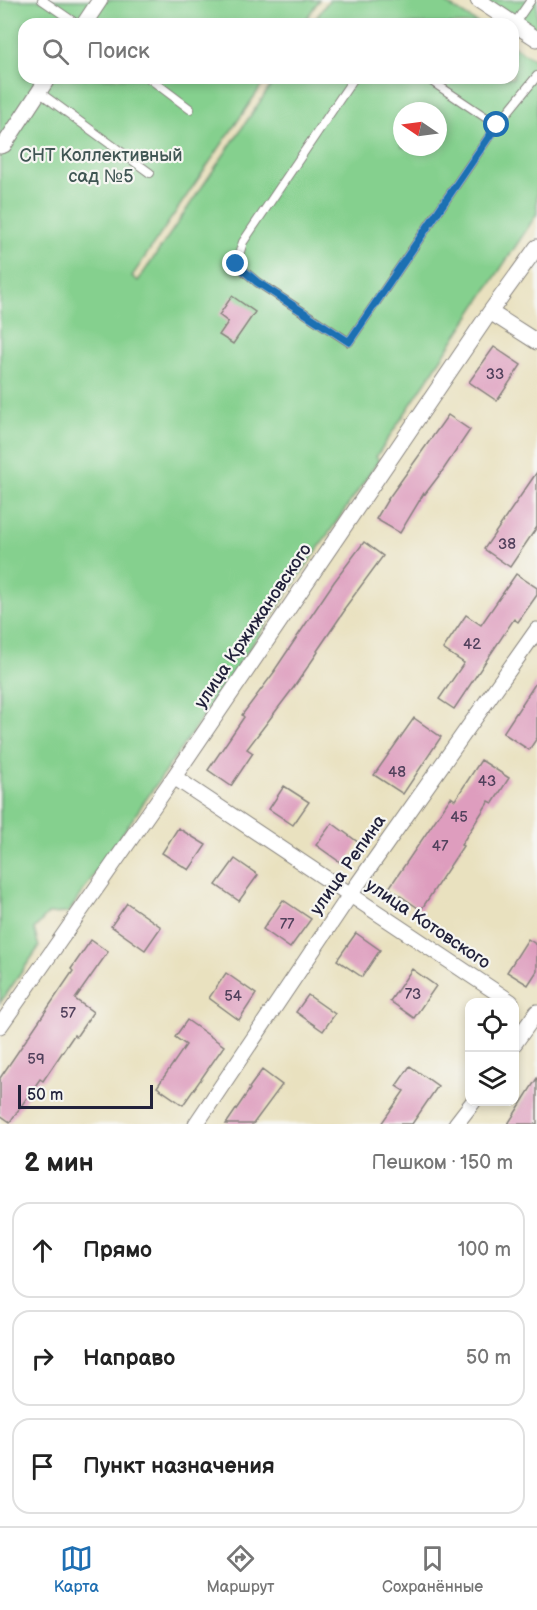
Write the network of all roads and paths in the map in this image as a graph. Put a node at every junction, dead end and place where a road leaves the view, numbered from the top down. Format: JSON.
{"nodes":[{"id":1,"x":42,"y":0,"type":"edge"},
{"id":2,"x":100,"y":0,"type":"edge"},
{"id":3,"x":478,"y":0,"type":"edge"},
{"id":4,"x":531,"y":0,"type":"edge"},
{"id":5,"x":68,"y":18,"type":"edge"},
{"id":6,"x":88,"y":18,"type":"edge"},
{"id":7,"x":507,"y":18,"type":"edge"},
{"id":8,"x":518,"y":18,"type":"edge"},
{"id":9,"x":519,"y":26,"type":"edge"},
{"id":10,"x":537,"y":39,"type":"edge"},
{"id":11,"x":537,"y":76,"type":"edge"},
{"id":12,"x":44,"y":84,"type":"edge"},
{"id":13,"x":157,"y":84,"type":"edge"},
{"id":14,"x":350,"y":84,"type":"edge"},
{"id":15,"x":436,"y":84,"type":"edge"},
{"id":16,"x":39,"y":92,"type":"junction"},
{"id":17,"x":190,"y":109,"type":"dead end"},
{"id":18,"x":497,"y":125,"type":"junction"},
{"id":19,"x":0,"y":146,"type":"edge"},
{"id":20,"x":150,"y":172,"type":"dead end"},
{"id":21,"x":537,"y":247,"type":"edge"},
{"id":22,"x":490,"y":312,"type":"junction"},
{"id":23,"x":537,"y":342,"type":"edge"},
{"id":24,"x":537,"y":630,"type":"edge"},
{"id":25,"x":174,"y":777,"type":"junction"},
{"id":26,"x":350,"y":895,"type":"junction"},
{"id":27,"x":504,"y":998,"type":"edge"},
{"id":28,"x":519,"y":1007,"type":"edge"},
{"id":29,"x":536,"y":1017,"type":"edge"},
{"id":30,"x":0,"y":1026,"type":"edge"},
{"id":31,"x":519,"y":1038,"type":"edge"},
{"id":32,"x":469,"y":1106,"type":"edge"},
{"id":33,"x":196,"y":1124,"type":"edge"},
{"id":34,"x":456,"y":1124,"type":"edge"}],
"edges":[{"from":1,"to":5,"type":"lane"},
{"from":2,"to":6,"type":"street"},
{"from":3,"to":7,"type":"street"},
{"from":4,"to":8,"type":"lane"},
{"from":9,"to":10,"type":"street"},
{"from":11,"to":18,"type":"lane"},
{"from":12,"to":16,"type":"street"},
{"from":13,"to":17,"type":"lane"},
{"from":14,"to":18,"type":"lane"},
{"from":15,"to":18,"type":"lane"},
{"from":16,"to":19,"type":"street"},
{"from":16,"to":20,"type":"lane"},
{"from":21,"to":22,"type":"street","name":"улица Кржижановского"},
{"from":22,"to":23,"type":"street"},
{"from":22,"to":25,"type":"street","name":"улица Кржижановского"},
{"from":24,"to":26,"type":"street","name":"улица Репина"},
{"from":25,"to":26,"type":"street","name":"улица Котовского"},
{"from":25,"to":30,"type":"street","name":"улица Кржижановского"},
{"from":26,"to":27,"type":"street","name":"улица Котовского"},
{"from":26,"to":33,"type":"street","name":"улица Репина"},
{"from":28,"to":29,"type":"street","name":"улица Котовского"},
{"from":29,"to":31,"type":"street"},
{"from":32,"to":34,"type":"street"}]}
